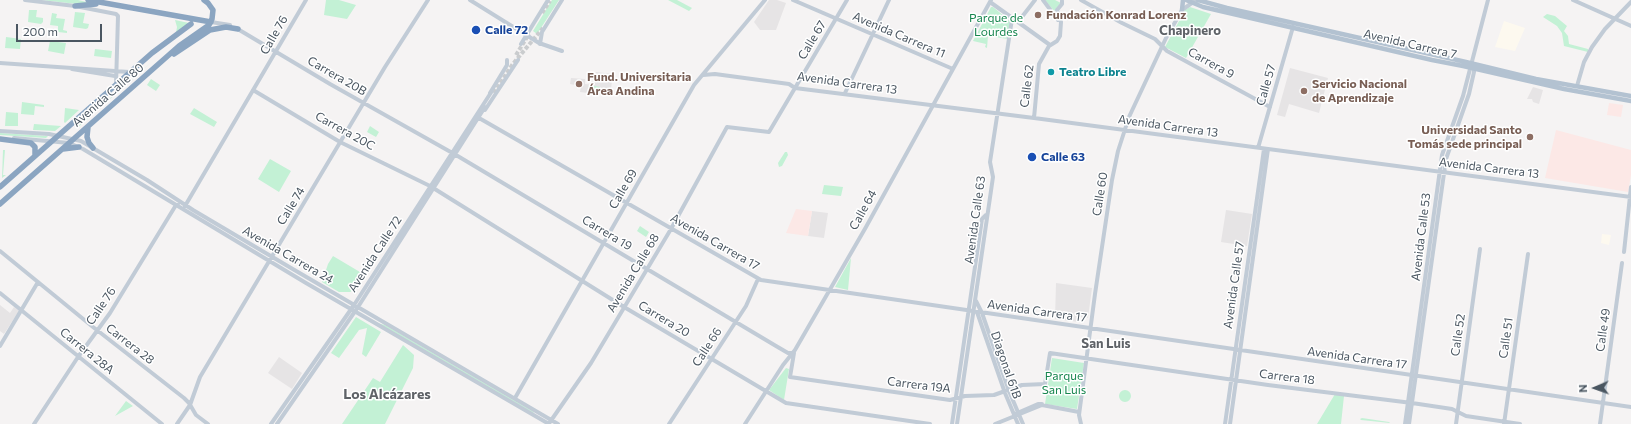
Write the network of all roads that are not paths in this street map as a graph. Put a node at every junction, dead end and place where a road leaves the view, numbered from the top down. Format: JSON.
{"nodes":[{"id":1,"x":25,"y":0,"type":"edge"},
{"id":2,"x":88,"y":0,"type":"edge"},
{"id":3,"x":204,"y":0,"type":"edge"},
{"id":4,"x":306,"y":0,"type":"edge"},
{"id":5,"x":428,"y":0,"type":"edge"},
{"id":6,"x":470,"y":0,"type":"edge"},
{"id":7,"x":549,"y":0,"type":"edge"},
{"id":8,"x":561,"y":0,"type":"edge"},
{"id":9,"x":765,"y":0,"type":"edge"},
{"id":10,"x":793,"y":0,"type":"edge"},
{"id":11,"x":847,"y":0,"type":"edge"},
{"id":12,"x":889,"y":0,"type":"edge"},
{"id":13,"x":1035,"y":0,"type":"edge"},
{"id":14,"x":1043,"y":0,"type":"edge"},
{"id":15,"x":1061,"y":0,"type":"edge"},
{"id":16,"x":1067,"y":0,"type":"edge"},
{"id":17,"x":1081,"y":0,"type":"edge"},
{"id":18,"x":1183,"y":0,"type":"edge"},
{"id":19,"x":1197,"y":0,"type":"edge"},
{"id":20,"x":1488,"y":0,"type":"edge"},
{"id":21,"x":1573,"y":0,"type":"edge"},
{"id":22,"x":991,"y":1,"type":"edge"},
{"id":23,"x":1189,"y":1,"type":"edge"},
{"id":24,"x":478,"y":2,"type":"edge"},
{"id":25,"x":1631,"y":2,"type":"edge"},
{"id":26,"x":106,"y":4,"type":"junction"},
{"id":27,"x":557,"y":5,"type":"dead end"},
{"id":28,"x":75,"y":6,"type":"junction"},
{"id":29,"x":1182,"y":10,"type":"junction"},
{"id":30,"x":836,"y":19,"type":"junction"},
{"id":31,"x":1012,"y":19,"type":"junction"},
{"id":32,"x":1615,"y":19,"type":"junction"},
{"id":33,"x":211,"y":22,"type":"junction"},
{"id":34,"x":1018,"y":22,"type":"junction"},
{"id":35,"x":191,"y":24,"type":"dead end"},
{"id":36,"x":1061,"y":25,"type":"junction"},
{"id":37,"x":1631,"y":26,"type":"edge"},
{"id":38,"x":1293,"y":27,"type":"junction"},
{"id":39,"x":238,"y":29,"type":"junction"},
{"id":40,"x":873,"y":34,"type":"junction"},
{"id":41,"x":526,"y":35,"type":"junction"},
{"id":42,"x":520,"y":44,"type":"dead end"},
{"id":43,"x":540,"y":44,"type":"junction"},
{"id":44,"x":1050,"y":45,"type":"junction"},
{"id":45,"x":1162,"y":46,"type":"junction"},
{"id":46,"x":562,"y":51,"type":"dead end"},
{"id":47,"x":276,"y":52,"type":"junction"},
{"id":48,"x":165,"y":59,"type":"junction"},
{"id":49,"x":507,"y":60,"type":"dead end"},
{"id":50,"x":518,"y":60,"type":"tunnel mouth"},
{"id":51,"x":0,"y":63,"type":"edge"},
{"id":52,"x":1472,"y":66,"type":"junction"},
{"id":53,"x":953,"y":69,"type":"junction"},
{"id":54,"x":130,"y":72,"type":"junction"},
{"id":55,"x":115,"y":74,"type":"junction"},
{"id":56,"x":703,"y":75,"type":"junction"},
{"id":57,"x":116,"y":85,"type":"junction"},
{"id":58,"x":1577,"y":86,"type":"junction"},
{"id":59,"x":795,"y":88,"type":"junction"},
{"id":60,"x":253,"y":90,"type":"junction"},
{"id":61,"x":493,"y":92,"type":"tunnel mouth"},
{"id":62,"x":845,"y":93,"type":"junction"},
{"id":63,"x":1631,"y":96,"type":"edge"},
{"id":64,"x":1631,"y":101,"type":"edge"},
{"id":65,"x":364,"y":103,"type":"junction"},
{"id":66,"x":933,"y":105,"type":"junction"},
{"id":67,"x":1270,"y":107,"type":"junction"},
{"id":68,"x":998,"y":113,"type":"junction"},
{"id":69,"x":477,"y":118,"type":"junction"},
{"id":70,"x":1034,"y":118,"type":"junction"},
{"id":71,"x":88,"y":126,"type":"junction"},
{"id":72,"x":727,"y":127,"type":"joint"},
{"id":73,"x":1124,"y":130,"type":"junction"},
{"id":74,"x":0,"y":131,"type":"edge"},
{"id":75,"x":58,"y":135,"type":"junction"},
{"id":76,"x":0,"y":138,"type":"edge"},
{"id":77,"x":74,"y":139,"type":"junction"},
{"id":78,"x":51,"y":141,"type":"junction"},
{"id":79,"x":340,"y":142,"type":"junction"},
{"id":80,"x":69,"y":143,"type":"junction"},
{"id":81,"x":79,"y":147,"type":"junction"},
{"id":82,"x":93,"y":148,"type":"junction"},
{"id":83,"x":1258,"y":148,"type":"junction"},
{"id":84,"x":1266,"y":149,"type":"junction"},
{"id":85,"x":61,"y":150,"type":"junction"},
{"id":86,"x":452,"y":152,"type":"junction"},
{"id":87,"x":36,"y":155,"type":"junction"},
{"id":88,"x":456,"y":155,"type":"junction"},
{"id":89,"x":1442,"y":172,"type":"junction"},
{"id":90,"x":0,"y":187,"type":"edge"},
{"id":91,"x":1631,"y":187,"type":"edge"},
{"id":92,"x":432,"y":188,"type":"junction"},
{"id":93,"x":1630,"y":197,"type":"edge"},
{"id":94,"x":627,"y":203,"type":"junction"},
{"id":95,"x":0,"y":204,"type":"edge"},
{"id":96,"x":176,"y":205,"type":"junction"},
{"id":97,"x":186,"y":205,"type":"junction"},
{"id":98,"x":183,"y":209,"type":"junction"},
{"id":99,"x":988,"y":210,"type":"junction"},
{"id":100,"x":671,"y":229,"type":"junction"},
{"id":101,"x":604,"y":242,"type":"junction"},
{"id":102,"x":1480,"y":249,"type":"dead end"},
{"id":103,"x":0,"y":251,"type":"edge"},
{"id":104,"x":1624,"y":252,"type":"dead end"},
{"id":105,"x":1528,"y":254,"type":"dead end"},
{"id":106,"x":271,"y":257,"type":"junction"},
{"id":107,"x":268,"y":261,"type":"junction"},
{"id":108,"x":1622,"y":263,"type":"dead end"},
{"id":109,"x":647,"y":269,"type":"junction"},
{"id":110,"x":758,"y":279,"type":"junction"},
{"id":111,"x":582,"y":281,"type":"junction"},
{"id":112,"x":38,"y":282,"type":"junction"},
{"id":113,"x":322,"y":286,"type":"junction"},
{"id":114,"x":830,"y":290,"type":"junction"},
{"id":115,"x":319,"y":291,"type":"junction"},
{"id":116,"x":0,"y":293,"type":"edge"},
{"id":117,"x":975,"y":297,"type":"junction"},
{"id":118,"x":354,"y":305,"type":"junction"},
{"id":119,"x":358,"y":307,"type":"junction"},
{"id":120,"x":624,"y":307,"type":"junction"},
{"id":121,"x":351,"y":309,"type":"junction"},
{"id":122,"x":21,"y":310,"type":"junction"},
{"id":123,"x":356,"y":312,"type":"junction"},
{"id":124,"x":975,"y":312,"type":"junction"},
{"id":125,"x":736,"y":322,"type":"junction"},
{"id":126,"x":971,"y":325,"type":"junction"},
{"id":127,"x":982,"y":326,"type":"junction"},
{"id":128,"x":1090,"y":329,"type":"junction"},
{"id":129,"x":97,"y":330,"type":"junction"},
{"id":130,"x":0,"y":346,"type":"edge"},
{"id":131,"x":1238,"y":351,"type":"junction"},
{"id":132,"x":794,"y":353,"type":"junction"},
{"id":133,"x":78,"y":357,"type":"junction"},
{"id":134,"x":1086,"y":358,"type":"junction"},
{"id":135,"x":712,"y":359,"type":"junction"},
{"id":136,"x":1414,"y":376,"type":"junction"},
{"id":137,"x":1231,"y":380,"type":"junction"},
{"id":138,"x":1236,"y":380,"type":"junction"},
{"id":139,"x":1461,"y":383,"type":"junction"},
{"id":140,"x":1045,"y":384,"type":"joint"},
{"id":141,"x":1006,"y":390,"type":"junction"},
{"id":142,"x":1508,"y":390,"type":"junction"},
{"id":143,"x":766,"y":391,"type":"junction"},
{"id":144,"x":515,"y":398,"type":"junction"},
{"id":145,"x":961,"y":398,"type":"junction"},
{"id":146,"x":956,"y":399,"type":"junction"},
{"id":147,"x":1411,"y":403,"type":"junction"},
{"id":148,"x":1603,"y":404,"type":"junction"},
{"id":149,"x":190,"y":405,"type":"junction"},
{"id":150,"x":1631,"y":408,"type":"edge"},
{"id":151,"x":1079,"y":412,"type":"junction"},
{"id":152,"x":1458,"y":412,"type":"junction"},
{"id":153,"x":1016,"y":415,"type":"junction"},
{"id":154,"x":549,"y":423,"type":"edge"},
{"id":155,"x":1504,"y":423,"type":"edge"},
{"id":156,"x":34,"y":424,"type":"edge"},
{"id":157,"x":162,"y":424,"type":"edge"},
{"id":158,"x":177,"y":424,"type":"edge"},
{"id":159,"x":208,"y":424,"type":"edge"},
{"id":160,"x":271,"y":424,"type":"edge"},
{"id":161,"x":277,"y":424,"type":"edge"},
{"id":162,"x":558,"y":424,"type":"edge"},
{"id":163,"x":669,"y":424,"type":"edge"},
{"id":164,"x":745,"y":424,"type":"edge"},
{"id":165,"x":930,"y":424,"type":"edge"},
{"id":166,"x":952,"y":424,"type":"edge"},
{"id":167,"x":957,"y":424,"type":"edge"},
{"id":168,"x":995,"y":424,"type":"edge"},
{"id":169,"x":1018,"y":424,"type":"edge"},
{"id":170,"x":1023,"y":424,"type":"edge"},
{"id":171,"x":1080,"y":424,"type":"edge"},
{"id":172,"x":1225,"y":424,"type":"edge"},
{"id":173,"x":1230,"y":424,"type":"edge"},
{"id":174,"x":1406,"y":424,"type":"edge"},
{"id":175,"x":1409,"y":424,"type":"edge"},
{"id":176,"x":1456,"y":424,"type":"edge"},
{"id":177,"x":1520,"y":424,"type":"edge"},
{"id":178,"x":1600,"y":424,"type":"edge"}],
"edges":[{"from":1,"to":28,"type":"main road"},
{"from":2,"to":26,"type":"highway"},
{"from":3,"to":33,"type":"highway"},
{"from":4,"to":47,"type":"main road","name":"Calle 76"},
{"from":5,"to":65,"type":"main road","name":"Calle 74"},
{"from":6,"to":24,"type":"main road"},
{"from":7,"to":41,"type":"main road"},
{"from":8,"to":27,"type":"main road"},
{"from":8,"to":43,"type":"main road"},
{"from":9,"to":56,"type":"main road","name":"Calle 69"},
{"from":10,"to":30,"type":"main road","name":"Avenida Carrera 11"},
{"from":11,"to":30,"type":"main road","name":"Calle 67"},
{"from":12,"to":40,"type":"main road"},
{"from":13,"to":34,"type":"main road"},
{"from":14,"to":36,"type":"main road"},
{"from":15,"to":16,"type":"main road","name":"Calle 62"},
{"from":15,"to":36,"type":"main road","name":"Calle 62"},
{"from":17,"to":45,"type":"main road","name":"Carrera 9"},
{"from":18,"to":29,"type":"main road"},
{"from":19,"to":23,"type":"main road","name":"Calle 60"},
{"from":19,"to":52,"type":"main road","name":"Avenida Carrera 7"},
{"from":20,"to":52,"type":"main road","name":"Avenida Calle 53"},
{"from":21,"to":32,"type":"main road"},
{"from":22,"to":31,"type":"main road"},
{"from":22,"to":53,"type":"main road","name":"Calle 64"},
{"from":23,"to":29,"type":"main road","name":"Calle 60"},
{"from":23,"to":38,"type":"main road","name":"Avenida Carrera 7"},
{"from":24,"to":41,"type":"main road"},
{"from":25,"to":32,"type":"main road"},
{"from":26,"to":28,"type":"highway"},
{"from":26,"to":33,"type":"highway"},
{"from":28,"to":55,"type":"main road"},
{"from":29,"to":45,"type":"main road","name":"Calle 60"},
{"from":30,"to":40,"type":"main road","name":"Avenida Carrera 11"},
{"from":30,"to":59,"type":"main road","name":"Calle 67"},
{"from":31,"to":34,"type":"main road"},
{"from":31,"to":68,"type":"main road","name":"Avenida Calle 63"},
{"from":32,"to":37,"type":"main road"},
{"from":32,"to":58,"type":"main road"},
{"from":33,"to":39,"type":"main road","name":"Carrera 20B"},
{"from":33,"to":48,"type":"highway","name":"Avenida Calle 80"},
{"from":34,"to":44,"type":"main road"},
{"from":35,"to":54,"type":"highway","name":"Avenida Calle 80"},
{"from":36,"to":44,"type":"main road","name":"Calle 62"},
{"from":38,"to":52,"type":"main road","name":"Avenida Carrera 7"},
{"from":38,"to":67,"type":"main road","name":"Calle 57"},
{"from":39,"to":47,"type":"main road","name":"Carrera 20B"},
{"from":39,"to":48,"type":"highway"},
{"from":40,"to":53,"type":"main road","name":"Avenida Carrera 11"},
{"from":40,"to":62,"type":"main road"},
{"from":41,"to":42,"type":"main road"},
{"from":41,"to":43,"type":"main road"},
{"from":43,"to":46,"type":"main road"},
{"from":44,"to":70,"type":"main road","name":"Calle 62"},
{"from":45,"to":67,"type":"main road","name":"Carrera 9"},
{"from":45,"to":73,"type":"main road","name":"Calle 60"},
{"from":47,"to":60,"type":"main road","name":"Calle 76"},
{"from":47,"to":65,"type":"main road","name":"Carrera 20B"},
{"from":48,"to":71,"type":"highway","name":"Avenida Calle 80"},
{"from":49,"to":69,"type":"main road"},
{"from":50,"to":69,"type":"main road"},
{"from":51,"to":55,"type":"main road"},
{"from":52,"to":58,"type":"main road","name":"Avenida Carrera 7"},
{"from":52,"to":64,"type":"main road","name":"Avenida Carrera 7"},
{"from":52,"to":89,"type":"main road","name":"Avenida Calle 53"},
{"from":53,"to":66,"type":"main road","name":"Calle 64"},
{"from":54,"to":55,"type":"main road"},
{"from":54,"to":57,"type":"highway","name":"Avenida Calle 80"},
{"from":55,"to":57,"type":"main road"},
{"from":56,"to":59,"type":"main road","name":"Avenida Carrera 13"},
{"from":56,"to":94,"type":"main road","name":"Calle 69"},
{"from":57,"to":75,"type":"highway","name":"Avenida Calle 80"},
{"from":58,"to":63,"type":"main road","name":"Avenida Carrera 7"},
{"from":59,"to":62,"type":"main road","name":"Avenida Carrera 13"},
{"from":59,"to":72,"type":"main road","name":"Calle 67"},
{"from":60,"to":79,"type":"main road","name":"Carrera 20C"},
{"from":60,"to":97,"type":"main road","name":"Calle 76"},
{"from":61,"to":69,"type":"main road","name":"Avenida Calle 72"},
{"from":62,"to":66,"type":"main road","name":"Avenida Carrera 13"},
{"from":65,"to":79,"type":"main road","name":"Calle 74"},
{"from":65,"to":86,"type":"main road","name":"Carrera 20B"},
{"from":66,"to":68,"type":"main road","name":"Avenida Carrera 13"},
{"from":66,"to":114,"type":"main road","name":"Calle 64"},
{"from":67,"to":83,"type":"main road","name":"Calle 57"},
{"from":68,"to":70,"type":"main road","name":"Avenida Carrera 13"},
{"from":68,"to":99,"type":"main road","name":"Avenida Calle 63"},
{"from":69,"to":86,"type":"main road","name":"Avenida Calle 72"},
{"from":69,"to":88,"type":"main road","name":"Avenida Calle 72"},
{"from":69,"to":94,"type":"main road","name":"Avenida Carrera 17"},
{"from":70,"to":73,"type":"main road","name":"Avenida Carrera 13"},
{"from":71,"to":77,"type":"highway","name":"Avenida Calle 80"},
{"from":71,"to":82,"type":"highway"},
{"from":72,"to":100,"type":"main road","name":"Avenida Calle 68"},
{"from":73,"to":83,"type":"main road","name":"Avenida Carrera 13"},
{"from":73,"to":128,"type":"main road","name":"Calle 60"},
{"from":74,"to":75,"type":"main road","name":"Avenida Carrera 24"},
{"from":75,"to":77,"type":"main road","name":"Avenida Carrera 24"},
{"from":75,"to":78,"type":"highway","name":"Avenida Calle 80"},
{"from":76,"to":78,"type":"main road","name":"Avenida Carrera 24"},
{"from":76,"to":87,"type":"highway"},
{"from":77,"to":80,"type":"highway","name":"Avenida Calle 80"},
{"from":77,"to":82,"type":"main road","name":"Avenida Carrera 24"},
{"from":78,"to":80,"type":"main road","name":"Avenida Carrera 24"},
{"from":78,"to":87,"type":"highway","name":"Avenida Calle 80"},
{"from":79,"to":92,"type":"main road","name":"Carrera 20C"},
{"from":79,"to":106,"type":"main road","name":"Calle 74"},
{"from":80,"to":81,"type":"main road","name":"Avenida Carrera 24"},
{"from":80,"to":85,"type":"highway","name":"Avenida Calle 80"},
{"from":81,"to":85,"type":"highway"},
{"from":81,"to":96,"type":"main road","name":"Avenida Carrera 24"},
{"from":82,"to":97,"type":"main road","name":"Avenida Carrera 24"},
{"from":83,"to":84,"type":"main road","name":"Avenida Carrera 13"},
{"from":84,"to":89,"type":"main road","name":"Avenida Carrera 13"},
{"from":84,"to":131,"type":"main road","name":"Avenida Calle 57"},
{"from":85,"to":95,"type":"highway","name":"Avenida Calle 80"},
{"from":86,"to":88,"type":"main road","name":"Carrera 19"},
{"from":86,"to":92,"type":"main road","name":"Avenida Calle 72"},
{"from":87,"to":90,"type":"highway","name":"Avenida Calle 80"},
{"from":88,"to":92,"type":"main road","name":"Avenida Calle 72"},
{"from":88,"to":101,"type":"main road","name":"Carrera 19"},
{"from":89,"to":93,"type":"main road","name":"Avenida Carrera 13"},
{"from":89,"to":136,"type":"main road","name":"Avenida Calle 53"},
{"from":91,"to":93,"type":"main road"},
{"from":92,"to":111,"type":"main road","name":"Carrera 20"},
{"from":92,"to":118,"type":"main road","name":"Avenida Calle 72"},
{"from":92,"to":119,"type":"main road","name":"Avenida Calle 72"},
{"from":93,"to":104,"type":"main road"},
{"from":94,"to":100,"type":"main road","name":"Avenida Carrera 17"},
{"from":94,"to":101,"type":"main road","name":"Calle 69"},
{"from":96,"to":97,"type":"main road"},
{"from":96,"to":98,"type":"main road","name":"Avenida Carrera 24"},
{"from":96,"to":129,"type":"main road","name":"Calle 76"},
{"from":97,"to":98,"type":"main road","name":"Calle 76"},
{"from":97,"to":106,"type":"main road","name":"Avenida Carrera 24"},
{"from":98,"to":107,"type":"main road","name":"Avenida Carrera 24"},
{"from":99,"to":117,"type":"main road","name":"Avenida Calle 63"},
{"from":99,"to":124,"type":"main road","name":"Avenida Calle 63"},
{"from":100,"to":109,"type":"main road","name":"Avenida Calle 68"},
{"from":100,"to":110,"type":"main road","name":"Avenida Carrera 17"},
{"from":101,"to":109,"type":"main road","name":"Carrera 19"},
{"from":101,"to":111,"type":"main road","name":"Calle 69"},
{"from":102,"to":139,"type":"main road","name":"Calle 52"},
{"from":103,"to":112,"type":"main road","name":"Carrera 28"},
{"from":105,"to":142,"type":"main road","name":"Calle 51"},
{"from":106,"to":107,"type":"main road","name":"Calle 74"},
{"from":106,"to":113,"type":"main road","name":"Avenida Carrera 24"},
{"from":107,"to":115,"type":"main road","name":"Avenida Carrera 24"},
{"from":107,"to":149,"type":"main road","name":"Calle 74"},
{"from":108,"to":148,"type":"main road","name":"Calle 49"},
{"from":109,"to":120,"type":"main road","name":"Avenida Calle 68"},
{"from":109,"to":125,"type":"main road","name":"Carrera 19"},
{"from":110,"to":114,"type":"main road","name":"Avenida Carrera 17"},
{"from":110,"to":125,"type":"main road","name":"Calle 66"},
{"from":111,"to":120,"type":"main road","name":"Carrera 20"},
{"from":111,"to":144,"type":"main road","name":"Calle 69"},
{"from":112,"to":122,"type":"main road"},
{"from":112,"to":129,"type":"main road","name":"Carrera 28"},
{"from":113,"to":115,"type":"main road"},
{"from":113,"to":118,"type":"main road","name":"Avenida Carrera 24"},
{"from":114,"to":124,"type":"main road","name":"Avenida Carrera 17"},
{"from":114,"to":132,"type":"main road","name":"Calle 64"},
{"from":115,"to":121,"type":"main road","name":"Avenida Carrera 24"},
{"from":116,"to":122,"type":"main road","name":"Carrera 28A"},
{"from":117,"to":124,"type":"main road","name":"Avenida Calle 63"},
{"from":117,"to":124,"type":"main road"},
{"from":118,"to":119,"type":"main road","name":"Avenida Carrera 24"},
{"from":118,"to":121,"type":"main road","name":"Avenida Calle 72"},
{"from":119,"to":123,"type":"main road","name":"Avenida Calle 72"},
{"from":119,"to":144,"type":"main road","name":"Avenida Carrera 24"},
{"from":120,"to":135,"type":"main road","name":"Carrera 20"},
{"from":120,"to":154,"type":"main road","name":"Avenida Calle 68"},
{"from":121,"to":123,"type":"main road","name":"Avenida Carrera 24"},
{"from":121,"to":160,"type":"main road","name":"Avenida Calle 72"},
{"from":122,"to":130,"type":"main road"},
{"from":122,"to":133,"type":"main road","name":"Carrera 28A"},
{"from":123,"to":154,"type":"main road","name":"Avenida Carrera 24"},
{"from":123,"to":161,"type":"main road","name":"Avenida Calle 72"},
{"from":124,"to":126,"type":"main road","name":"Avenida Calle 63"},
{"from":124,"to":127,"type":"main road","name":"Diagonal 61B"},
{"from":124,"to":128,"type":"main road","name":"Avenida Carrera 17"},
{"from":124,"to":141,"type":"main road","name":"Diagonal 61B"},
{"from":124,"to":146,"type":"main road","name":"Avenida Calle 63"},
{"from":125,"to":132,"type":"main road","name":"Carrera 19"},
{"from":125,"to":135,"type":"main road","name":"Calle 66"},
{"from":126,"to":127,"type":"main road"},
{"from":126,"to":145,"type":"main road","name":"Avenida Calle 63"},
{"from":127,"to":141,"type":"main road","name":"Diagonal 61B"},
{"from":128,"to":131,"type":"main road","name":"Avenida Carrera 17"},
{"from":128,"to":134,"type":"main road","name":"Calle 60"},
{"from":129,"to":133,"type":"main road","name":"Calle 76"},
{"from":129,"to":149,"type":"main road","name":"Carrera 28"},
{"from":131,"to":136,"type":"main road","name":"Avenida Carrera 17"},
{"from":131,"to":137,"type":"main road","name":"Avenida Calle 57"},
{"from":131,"to":138,"type":"main road","name":"Avenida Calle 57"},
{"from":132,"to":143,"type":"main road","name":"Calle 64"},
{"from":132,"to":146,"type":"main road","name":"Carrera 19A"},
{"from":133,"to":156,"type":"main road","name":"Calle 76"},
{"from":133,"to":157,"type":"main road","name":"Carrera 28A"},
{"from":134,"to":137,"type":"main road","name":"Carrera 18"},
{"from":134,"to":140,"type":"main road","name":"Carrera 18"},
{"from":134,"to":151,"type":"main road","name":"Calle 60"},
{"from":135,"to":143,"type":"main road","name":"Carrera 20"},
{"from":135,"to":163,"type":"main road","name":"Calle 66"},
{"from":136,"to":139,"type":"main road","name":"Avenida Carrera 17"},
{"from":136,"to":147,"type":"main road","name":"Avenida Calle 53"},
{"from":137,"to":138,"type":"main road","name":"Carrera 18"},
{"from":137,"to":172,"type":"main road","name":"Avenida Calle 57"},
{"from":138,"to":147,"type":"main road","name":"Carrera 18"},
{"from":138,"to":173,"type":"main road","name":"Avenida Calle 57"},
{"from":139,"to":142,"type":"main road","name":"Avenida Carrera 17"},
{"from":139,"to":152,"type":"main road","name":"Calle 52"},
{"from":140,"to":141,"type":"main road","name":"Carrera 19A"},
{"from":141,"to":145,"type":"main road","name":"Carrera 19A"},
{"from":141,"to":153,"type":"main road","name":"Diagonal 61B"},
{"from":142,"to":148,"type":"main road","name":"Avenida Carrera 17"},
{"from":142,"to":155,"type":"main road","name":"Calle 51"},
{"from":143,"to":164,"type":"main road","name":"Calle 64"},
{"from":143,"to":165,"type":"main road","name":"Carrera 20"},
{"from":144,"to":154,"type":"main road","name":"Avenida Carrera 24"},
{"from":145,"to":146,"type":"main road","name":"Carrera 19A"},
{"from":145,"to":167,"type":"main road","name":"Avenida Calle 63"},
{"from":146,"to":166,"type":"main road","name":"Avenida Calle 63"},
{"from":147,"to":152,"type":"main road","name":"Carrera 18"},
{"from":147,"to":174,"type":"main road","name":"Avenida Calle 53"},
{"from":147,"to":175,"type":"main road","name":"Avenida Calle 53"},
{"from":148,"to":150,"type":"main road","name":"Avenida Carrera 17"},
{"from":148,"to":178,"type":"main road","name":"Calle 49"},
{"from":149,"to":158,"type":"main road","name":"Calle 74"},
{"from":149,"to":159,"type":"main road","name":"Carrera 28"},
{"from":151,"to":153,"type":"main road"},
{"from":151,"to":171,"type":"main road","name":"Calle 60"},
{"from":152,"to":155,"type":"main road","name":"Carrera 18"},
{"from":152,"to":176,"type":"main road","name":"Calle 52"},
{"from":153,"to":168,"type":"main road"},
{"from":153,"to":169,"type":"main road","name":"Diagonal 61B"},
{"from":153,"to":170,"type":"main road","name":"Diagonal 61B"},
{"from":154,"to":162,"type":"main road","name":"Avenida Carrera 24"},
{"from":155,"to":177,"type":"main road","name":"Carrera 18"}]}
